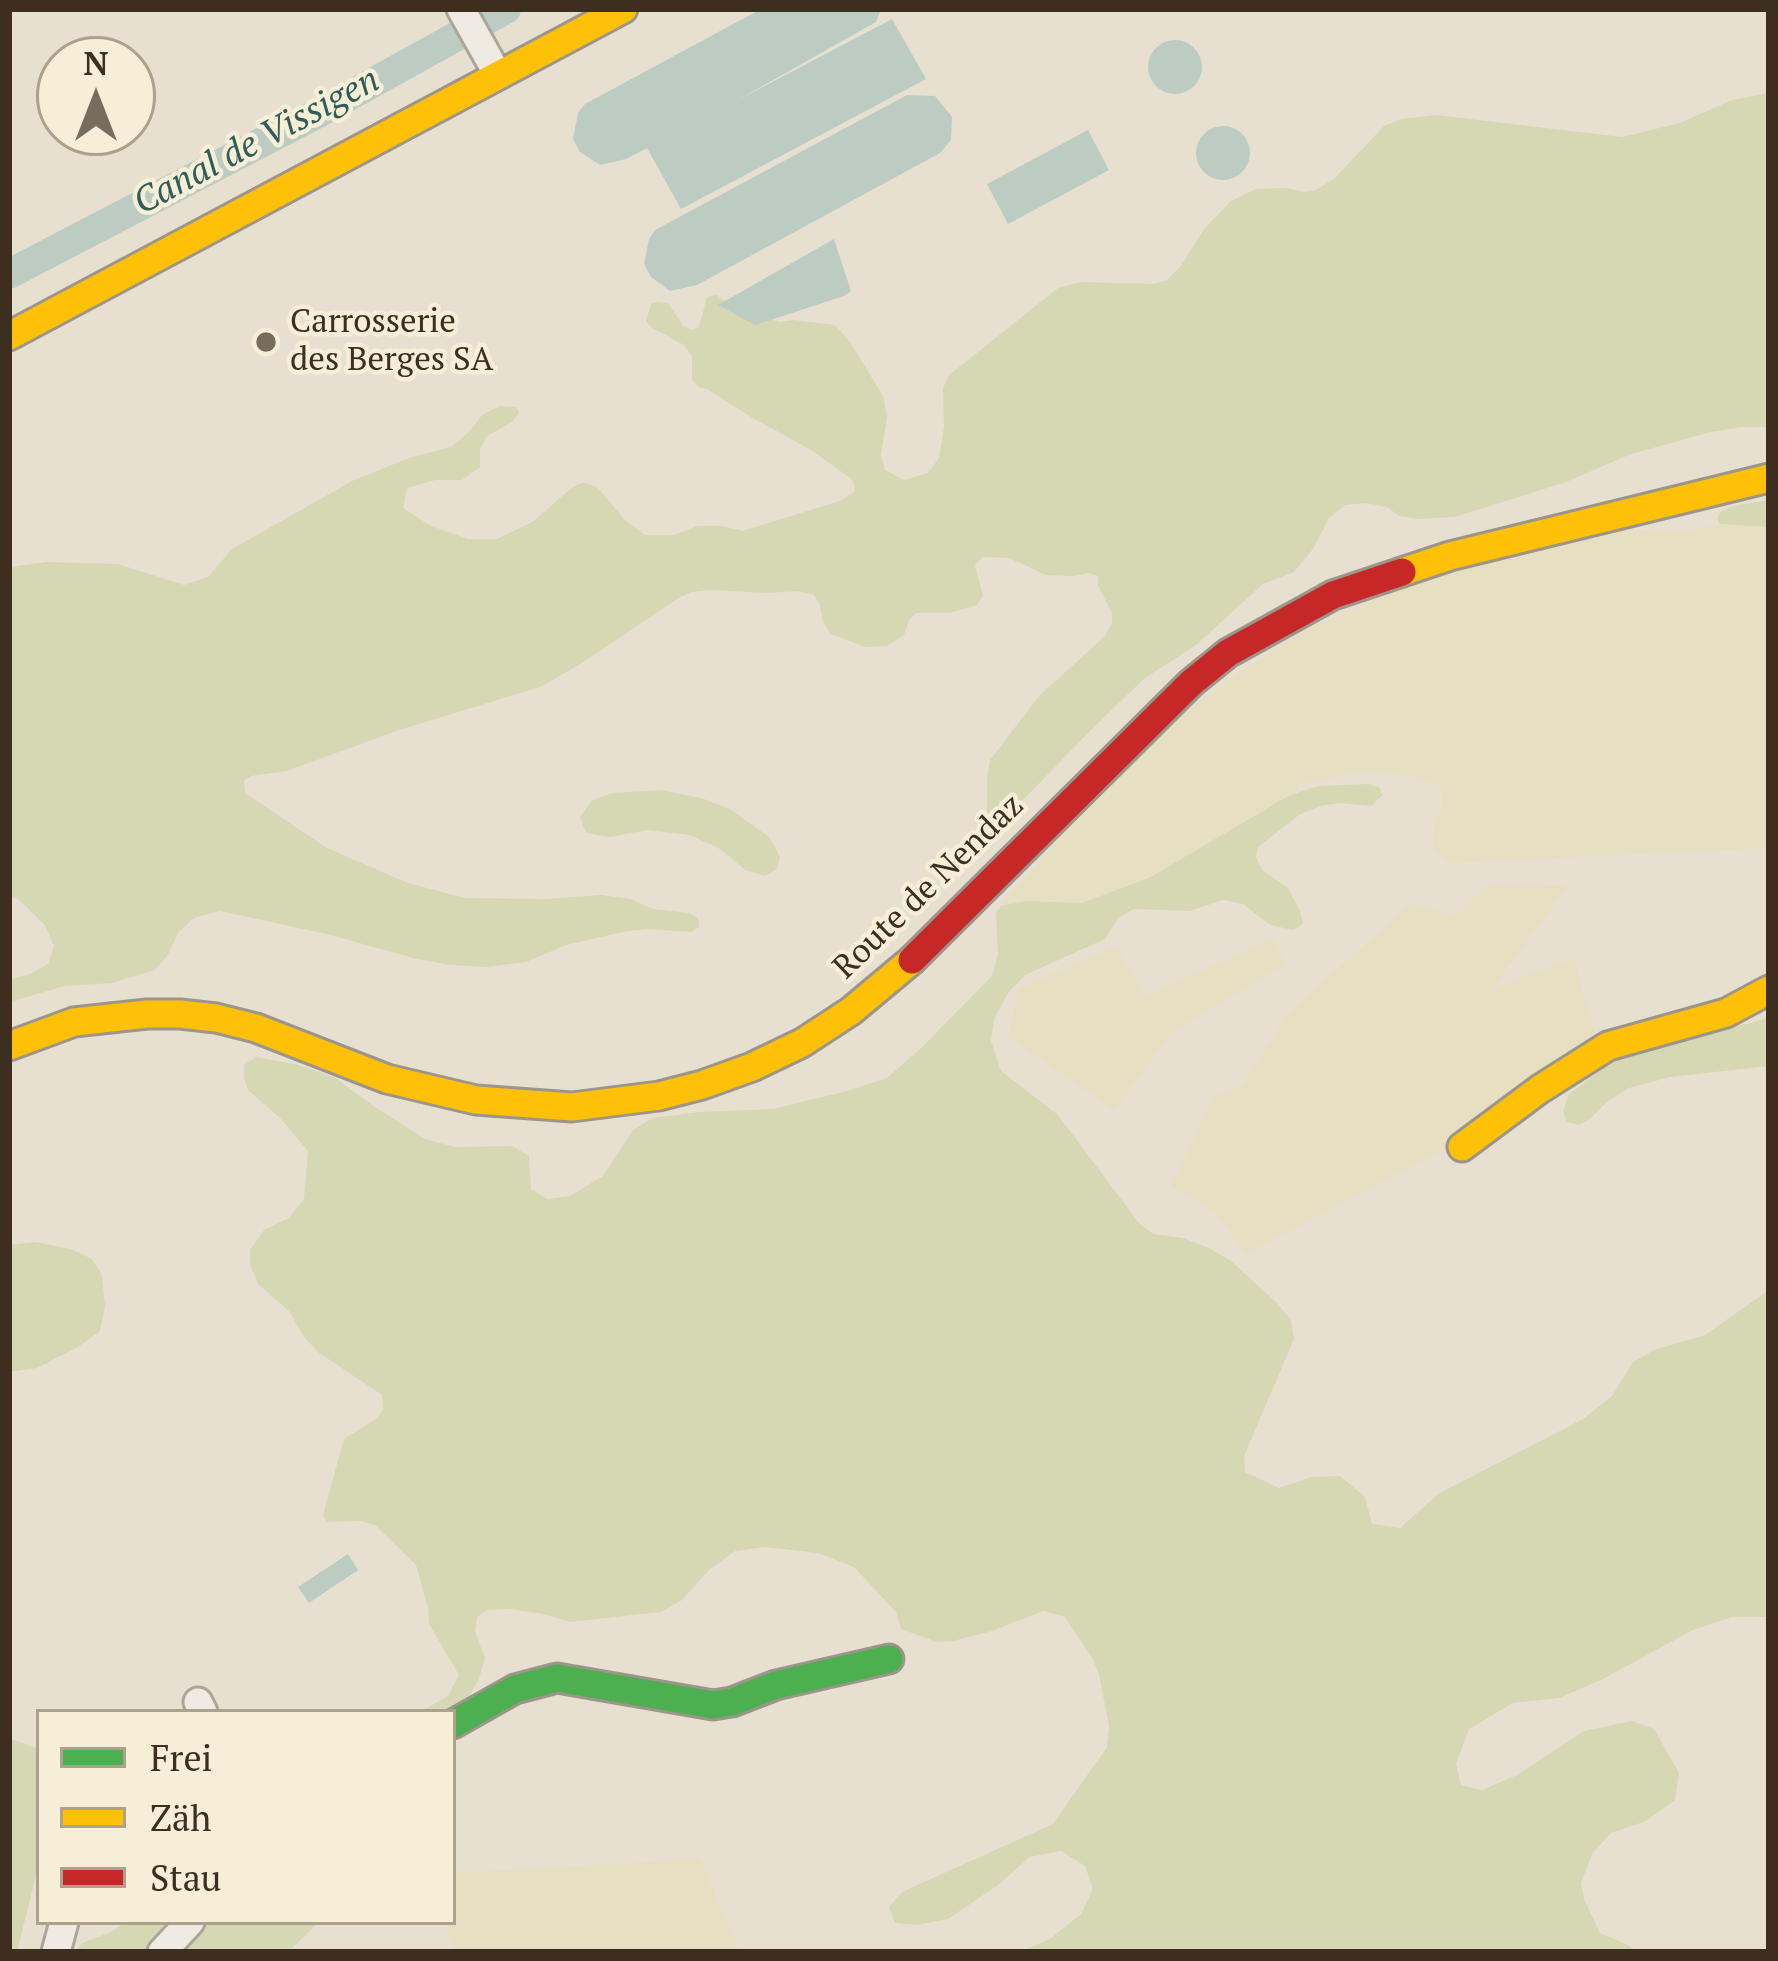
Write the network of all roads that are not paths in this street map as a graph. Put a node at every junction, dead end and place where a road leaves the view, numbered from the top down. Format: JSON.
{"nodes":[{"id":1,"x":461,"y":9,"type":"edge"},
{"id":2,"x":623,"y":9,"type":"edge"},
{"id":3,"x":498,"y":75,"type":"junction"},
{"id":4,"x":9,"y":336,"type":"edge"},
{"id":5,"x":1769,"y":478,"type":"edge"},
{"id":6,"x":1769,"y":989,"type":"edge"},
{"id":7,"x":9,"y":1046,"type":"edge"},
{"id":8,"x":1462,"y":1147,"type":"dead end"},
{"id":9,"x":890,"y":1659,"type":"dead end"},
{"id":10,"x":456,"y":1722,"type":"edge"},
{"id":11,"x":187,"y":1925,"type":"edge"},
{"id":12,"x":162,"y":1952,"type":"edge"}],
"edges":[{"from":1,"to":3,"type":"street"},
{"from":2,"to":3,"type":"main road"},
{"from":3,"to":4,"type":"main road"},
{"from":5,"to":7,"type":"main road","name":"Route de Nendaz"},
{"from":6,"to":8,"type":"main road"},
{"from":9,"to":10,"type":"main road"},
{"from":11,"to":12,"type":"street"}]}
